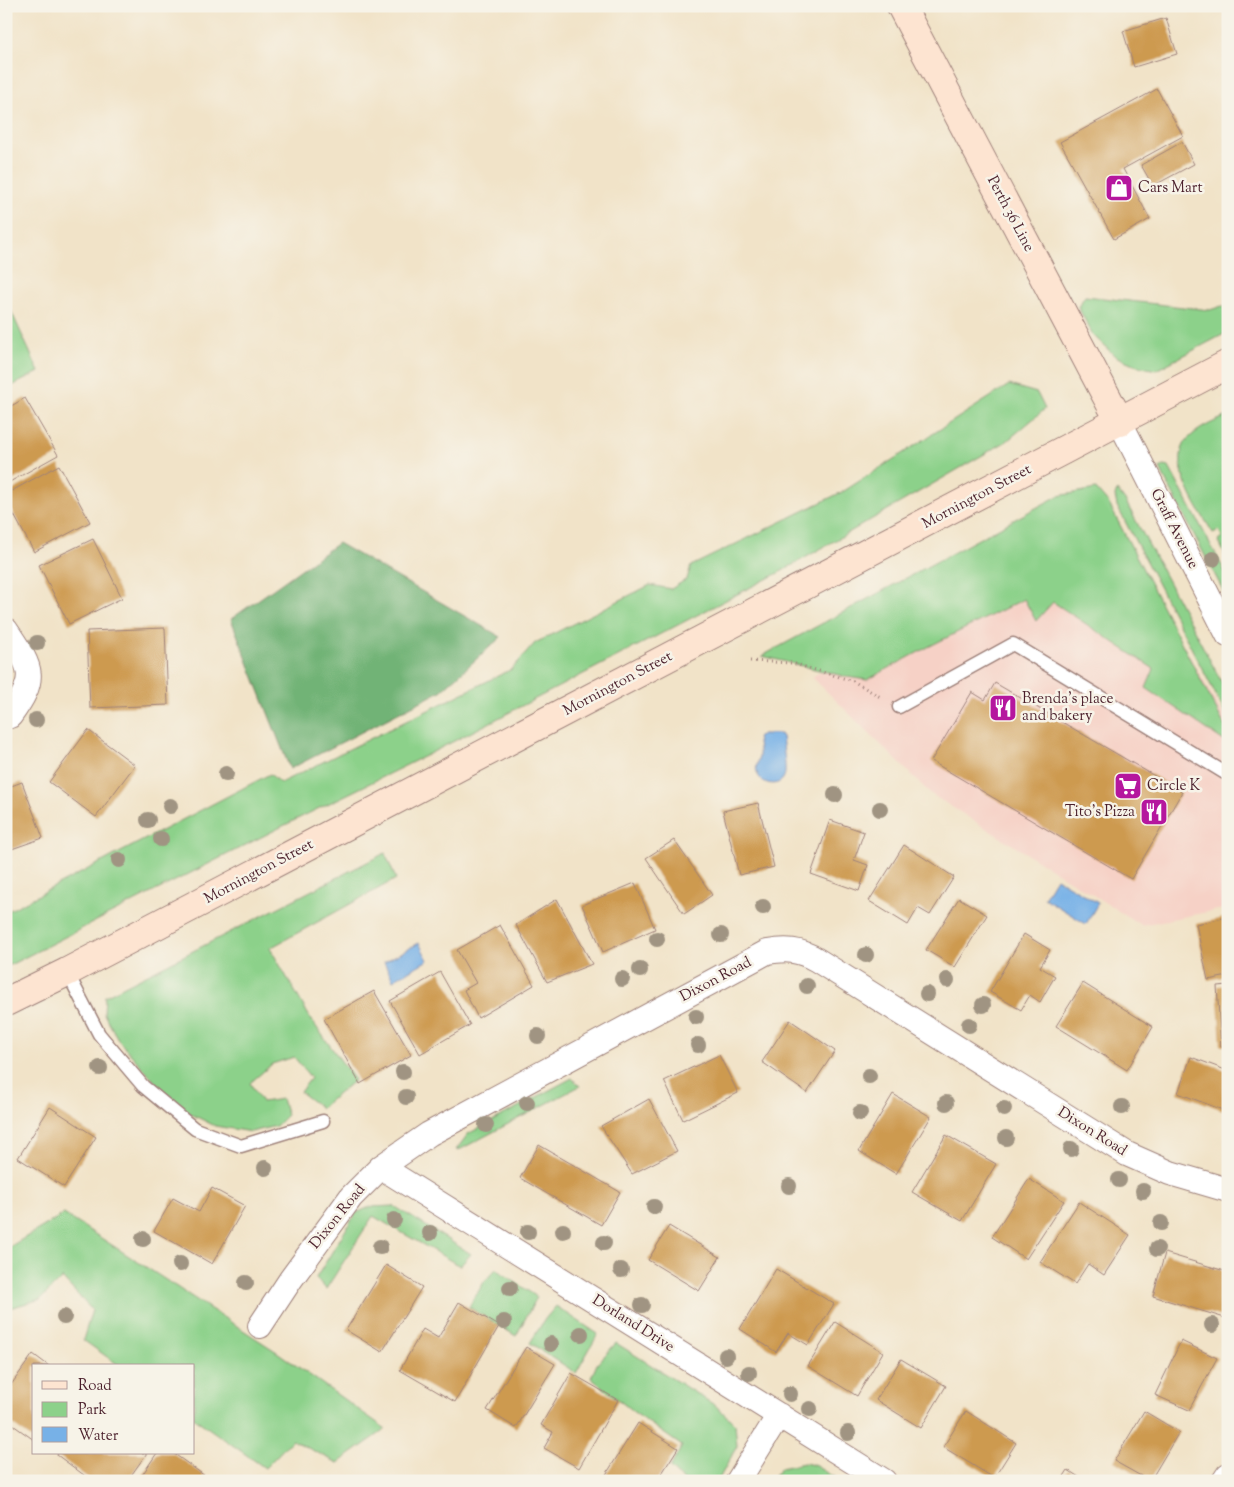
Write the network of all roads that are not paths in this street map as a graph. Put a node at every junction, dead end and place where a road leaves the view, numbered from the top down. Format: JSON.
{"nodes":[{"id":1,"x":900,"y":6,"type":"edge"},
{"id":2,"x":1228,"y":364,"type":"edge"},
{"id":3,"x":1120,"y":422,"type":"junction"},
{"id":4,"x":6,"y":630,"type":"edge"},
{"id":5,"x":1228,"y":635,"type":"edge"},
{"id":6,"x":899,"y":707,"type":"road end"},
{"id":7,"x":6,"y":717,"type":"edge"},
{"id":8,"x":1228,"y":772,"type":"edge"},
{"id":9,"x":67,"y":972,"type":"junction"},
{"id":10,"x":6,"y":1002,"type":"edge"},
{"id":11,"x":323,"y":1121,"type":"dead end"},
{"id":12,"x":381,"y":1167,"type":"junction"},
{"id":13,"x":1228,"y":1190,"type":"edge"},
{"id":14,"x":260,"y":1326,"type":"dead end"},
{"id":15,"x":780,"y":1415,"type":"junction"},
{"id":16,"x":1228,"y":1475,"type":"edge"},
{"id":17,"x":738,"y":1481,"type":"edge"},
{"id":18,"x":884,"y":1481,"type":"edge"},
{"id":19,"x":1224,"y":1481,"type":"edge"}],
"edges":[{"from":1,"to":3,"type":"main road","name":"Perth 36 Line"},
{"from":2,"to":3,"type":"main road","name":"Mornington Street"},
{"from":3,"to":5,"type":"street","name":"Graff Avenue"},
{"from":3,"to":9,"type":"main road","name":"Mornington Street"},
{"from":4,"to":7,"type":"street"},
{"from":6,"to":8,"type":"lane"},
{"from":9,"to":10,"type":"main road","name":"Mornington Street"},
{"from":9,"to":11,"type":"lane"},
{"from":12,"to":13,"type":"street","name":"Dixon Road"},
{"from":12,"to":14,"type":"street","name":"Dixon Road"},
{"from":12,"to":15,"type":"street","name":"Dorland Drive"},
{"from":15,"to":17,"type":"street"},
{"from":15,"to":18,"type":"street","name":"Dorland Drive"},
{"from":16,"to":19,"type":"street"}]}
